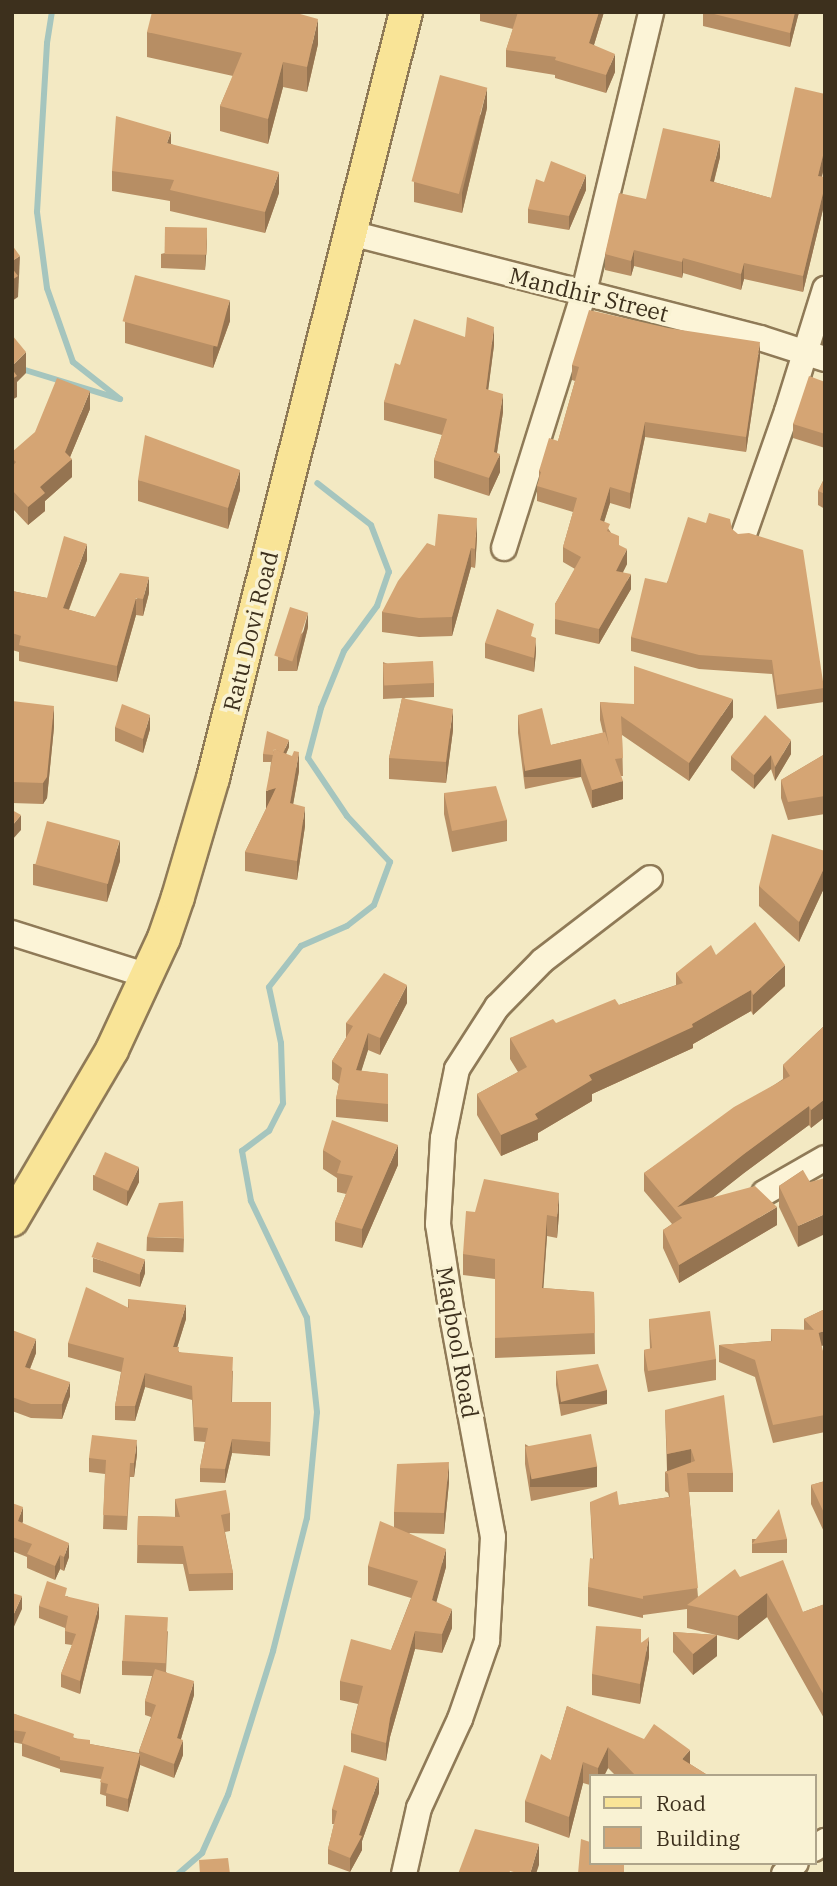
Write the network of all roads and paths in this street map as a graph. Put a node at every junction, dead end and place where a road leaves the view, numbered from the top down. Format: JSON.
{"nodes":[{"id":1,"x":406,"y":12,"type":"edge"},
{"id":2,"x":651,"y":12,"type":"edge"},
{"id":3,"x":351,"y":233,"type":"junction"},
{"id":4,"x":825,"y":289,"type":"edge"},
{"id":5,"x":584,"y":292,"type":"junction"},
{"id":6,"x":815,"y":356,"type":"edge"},
{"id":7,"x":744,"y":534,"type":"edge"},
{"id":8,"x":503,"y":548,"type":"dead end"},
{"id":9,"x":650,"y":878,"type":"dead end"},
{"id":10,"x":12,"y":933,"type":"edge"},
{"id":11,"x":145,"y":975,"type":"junction"},
{"id":12,"x":825,"y":1158,"type":"edge"},
{"id":13,"x":764,"y":1193,"type":"edge"},
{"id":14,"x":12,"y":1220,"type":"edge"},
{"id":15,"x":404,"y":1874,"type":"edge"}],
"edges":[{"from":1,"to":3,"type":"main road","name":"Ratu Dovi Road"},
{"from":2,"to":5,"type":"street"},
{"from":3,"to":5,"type":"street","name":"Mandhir Street"},
{"from":3,"to":11,"type":"main road","name":"Ratu Dovi Road"},
{"from":4,"to":6,"type":"street"},
{"from":5,"to":6,"type":"street","name":"Mandhir Street"},
{"from":5,"to":8,"type":"street"},
{"from":6,"to":7,"type":"street"},
{"from":9,"to":15,"type":"street","name":"Maqbool Road"},
{"from":10,"to":11,"type":"street"},
{"from":11,"to":14,"type":"main road","name":"Ratu Dovi Road"},
{"from":12,"to":13,"type":"street"}]}
